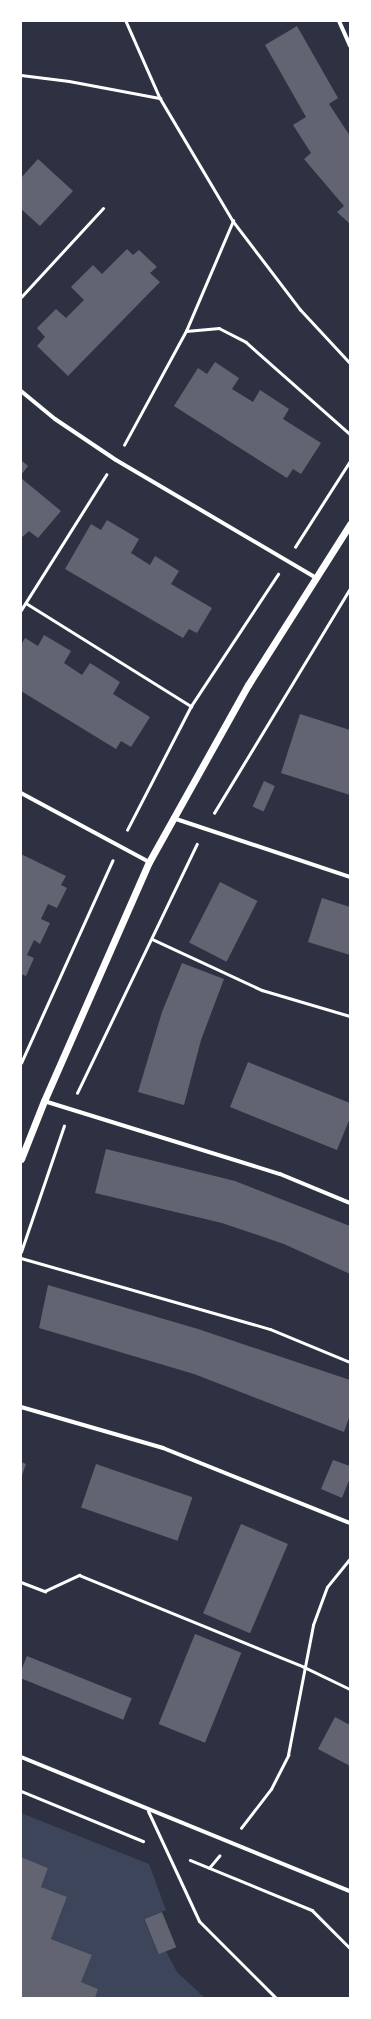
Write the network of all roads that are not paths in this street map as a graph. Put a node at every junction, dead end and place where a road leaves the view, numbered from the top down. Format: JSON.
{"nodes":[{"id":1,"x":339,"y":21,"type":"edge"},
{"id":2,"x":350,"y":46,"type":"edge"},
{"id":3,"x":103,"y":208,"type":"dead end"},
{"id":4,"x":21,"y":297,"type":"edge"},
{"id":5,"x":21,"y":391,"type":"edge"},
{"id":6,"x":350,"y":524,"type":"edge"},
{"id":7,"x":316,"y":578,"type":"junction"},
{"id":8,"x":21,"y":793,"type":"edge"},
{"id":9,"x":173,"y":818,"type":"junction"},
{"id":10,"x":149,"y":862,"type":"junction"},
{"id":11,"x":350,"y":877,"type":"edge"},
{"id":12,"x":44,"y":1101,"type":"junction"},
{"id":13,"x":21,"y":1159,"type":"edge"},
{"id":14,"x":350,"y":1203,"type":"edge"},
{"id":15,"x":21,"y":1407,"type":"edge"},
{"id":16,"x":350,"y":1523,"type":"edge"},
{"id":17,"x":21,"y":1757,"type":"edge"},
{"id":18,"x":148,"y":1811,"type":"junction"},
{"id":19,"x":350,"y":1891,"type":"edge"},
{"id":20,"x":276,"y":1998,"type":"edge"}],
"edges":[{"from":1,"to":2,"type":"street"},
{"from":3,"to":4,"type":"lane"},
{"from":5,"to":7,"type":"street"},
{"from":6,"to":7,"type":"street"},
{"from":7,"to":9,"type":"street"},
{"from":8,"to":10,"type":"street"},
{"from":9,"to":10,"type":"street"},
{"from":9,"to":11,"type":"street"},
{"from":10,"to":12,"type":"street"},
{"from":12,"to":13,"type":"street"},
{"from":12,"to":14,"type":"street"},
{"from":15,"to":16,"type":"street"},
{"from":17,"to":18,"type":"street"},
{"from":18,"to":19,"type":"street"},
{"from":18,"to":20,"type":"lane"}]}
